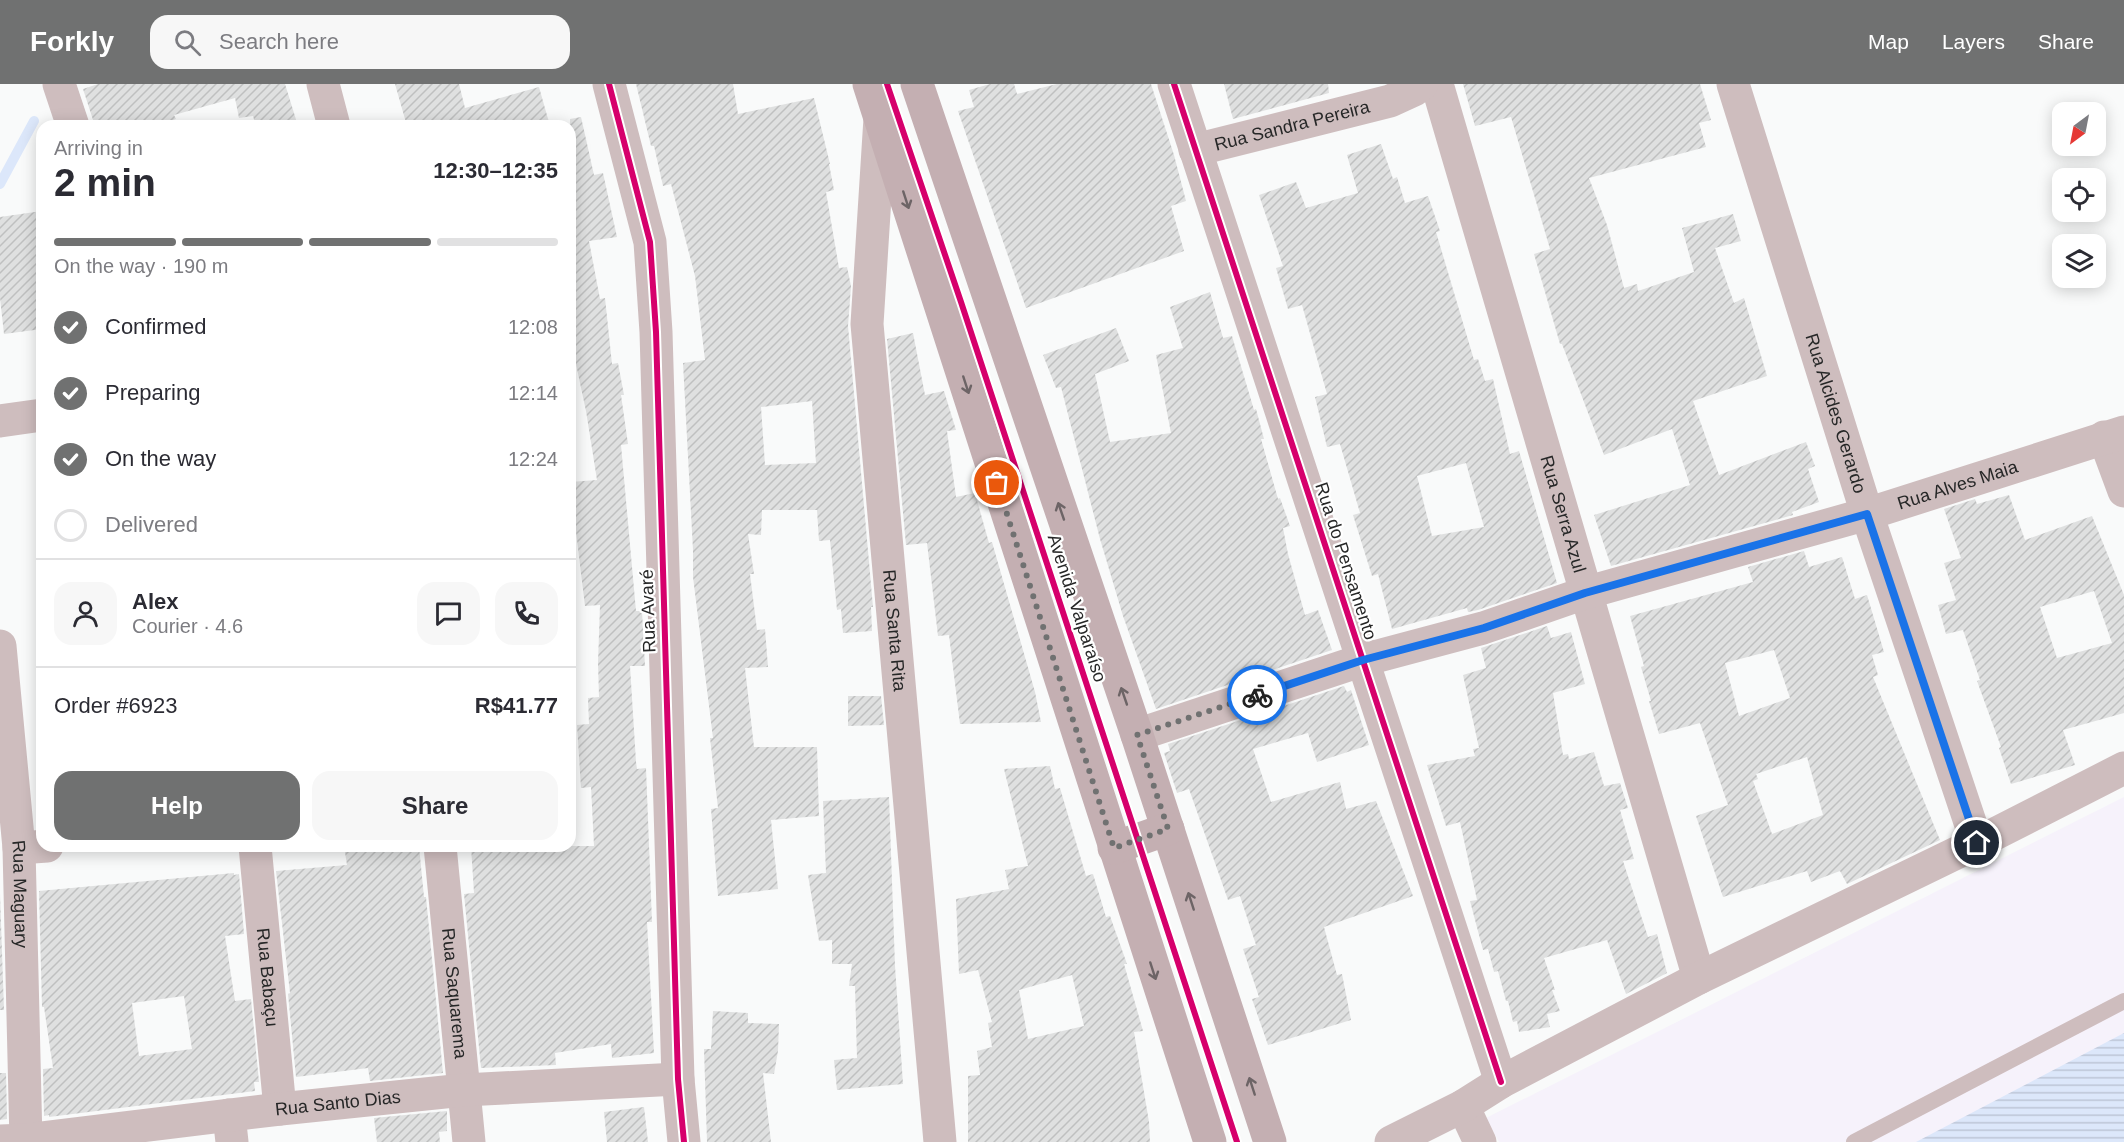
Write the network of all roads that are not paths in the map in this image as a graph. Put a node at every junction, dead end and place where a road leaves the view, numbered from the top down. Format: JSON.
{"nodes":[{"id":1,"x":59,"y":84,"type":"edge"},
{"id":2,"x":323,"y":84,"type":"edge"},
{"id":3,"x":609,"y":84,"type":"edge"},
{"id":4,"x":869,"y":84,"type":"edge"},
{"id":5,"x":917,"y":84,"type":"edge"},
{"id":6,"x":1174,"y":84,"type":"edge"},
{"id":7,"x":1422,"y":84,"type":"edge"},
{"id":8,"x":1437,"y":84,"type":"edge"},
{"id":9,"x":1733,"y":84,"type":"edge"},
{"id":10,"x":880,"y":118,"type":"junction"},
{"id":11,"x":71,"y":120,"type":"edge"},
{"id":12,"x":332,"y":120,"type":"edge"},
{"id":13,"x":1195,"y":150,"type":"junction"},
{"id":14,"x":36,"y":416,"type":"edge"},
{"id":15,"x":0,"y":421,"type":"edge"},
{"id":16,"x":2114,"y":434,"type":"edge"},
{"id":17,"x":2124,"y":491,"type":"edge"},
{"id":18,"x":1867,"y":514,"type":"junction"},
{"id":19,"x":1585,"y":593,"type":"junction"},
{"id":20,"x":0,"y":646,"type":"edge"},
{"id":21,"x":1363,"y":660,"type":"junction"},
{"id":22,"x":1137,"y":735,"type":"junction"},
{"id":23,"x":2124,"y":768,"type":"edge"},
{"id":24,"x":1168,"y":829,"type":"junction"},
{"id":25,"x":1977,"y":843,"type":"junction"},
{"id":26,"x":33,"y":847,"type":"edge"},
{"id":27,"x":1114,"y":848,"type":"junction"},
{"id":28,"x":256,"y":852,"type":"edge"},
{"id":29,"x":441,"y":852,"type":"edge"},
{"id":30,"x":1698,"y":978,"type":"junction"},
{"id":31,"x":2124,"y":1001,"type":"edge"},
{"id":32,"x":678,"y":1079,"type":"junction"},
{"id":33,"x":1501,"y":1082,"type":"junction"},
{"id":34,"x":464,"y":1090,"type":"junction"},
{"id":35,"x":1462,"y":1106,"type":"junction"},
{"id":36,"x":280,"y":1109,"type":"junction"},
{"id":37,"x":231,"y":1128,"type":"edge"},
{"id":38,"x":17,"y":1141,"type":"edge"},
{"id":39,"x":469,"y":1142,"type":"edge"},
{"id":40,"x":684,"y":1142,"type":"edge"},
{"id":41,"x":940,"y":1142,"type":"edge"},
{"id":42,"x":1210,"y":1142,"type":"edge"},
{"id":43,"x":1270,"y":1142,"type":"edge"},
{"id":44,"x":1391,"y":1142,"type":"edge"},
{"id":45,"x":1480,"y":1142,"type":"edge"},
{"id":46,"x":1854,"y":1142,"type":"edge"}],
"edges":[{"from":1,"to":11,"type":"street"},
{"from":2,"to":12,"type":"street"},
{"from":3,"to":32,"type":"street","name":"Rua Avaré"},
{"from":4,"to":10,"type":"main road"},
{"from":22,"to":5,"type":"main road","name":"Avenida Valparaíso","one_way":true},
{"from":6,"to":13,"type":"street","name":"Rua do Pensamento"},
{"from":7,"to":13,"type":"street","name":"Rua Sandra Pereira"},
{"from":8,"to":19,"type":"street","name":"Rua Serra Azul"},
{"from":9,"to":18,"type":"street","name":"Rua Alcides Gerardo"},
{"from":10,"to":27,"type":"main road","one_way":true},
{"from":10,"to":41,"type":"street","name":"Rua Santa Rita"},
{"from":13,"to":21,"type":"street","name":"Rua do Pensamento"},
{"from":14,"to":15,"type":"street"},
{"from":16,"to":17,"type":"street"},
{"from":16,"to":18,"type":"street","name":"Rua Alves Maia"},
{"from":18,"to":19,"type":"street","name":"Rua Alves Maia"},
{"from":18,"to":25,"type":"street","name":"Rua Alcides Gerardo"},
{"from":19,"to":21,"type":"street","name":"Rua Alves Maia"},
{"from":19,"to":30,"type":"street","name":"Rua Serra Azul"},
{"from":20,"to":26,"type":"street","name":"Rua Maguary"},
{"from":21,"to":22,"type":"street","name":"Rua Alves Maia"},
{"from":21,"to":33,"type":"street","name":"Rua do Pensamento"},
{"from":22,"to":24,"type":"main road","name":"Avenida Valparaíso"},
{"from":23,"to":25,"type":"street"},
{"from":24,"to":27,"type":"main road"},
{"from":43,"to":24,"type":"main road","name":"Avenida Valparaíso","one_way":true},
{"from":25,"to":30,"type":"street"},
{"from":26,"to":38,"type":"street","name":"Rua Maguary"},
{"from":27,"to":42,"type":"main road","one_way":true},
{"from":28,"to":36,"type":"street","name":"Rua Babaçu"},
{"from":29,"to":34,"type":"street","name":"Rua Saquarema"},
{"from":30,"to":33,"type":"street"},
{"from":31,"to":46,"type":"lane"},
{"from":32,"to":34,"type":"street","name":"Rua Santo Dias"},
{"from":32,"to":40,"type":"street","name":"Rua Avaré"},
{"from":33,"to":35,"type":"street"},
{"from":34,"to":36,"type":"street","name":"Rua Santo Dias"},
{"from":34,"to":39,"type":"street","name":"Rua Saquarema"},
{"from":35,"to":44,"type":"street"},
{"from":35,"to":45,"type":"street"},
{"from":36,"to":37,"type":"street","name":"Rua Santo Dias"},
{"from":37,"to":38,"type":"street","name":"Rua Santo Dias"}]}
